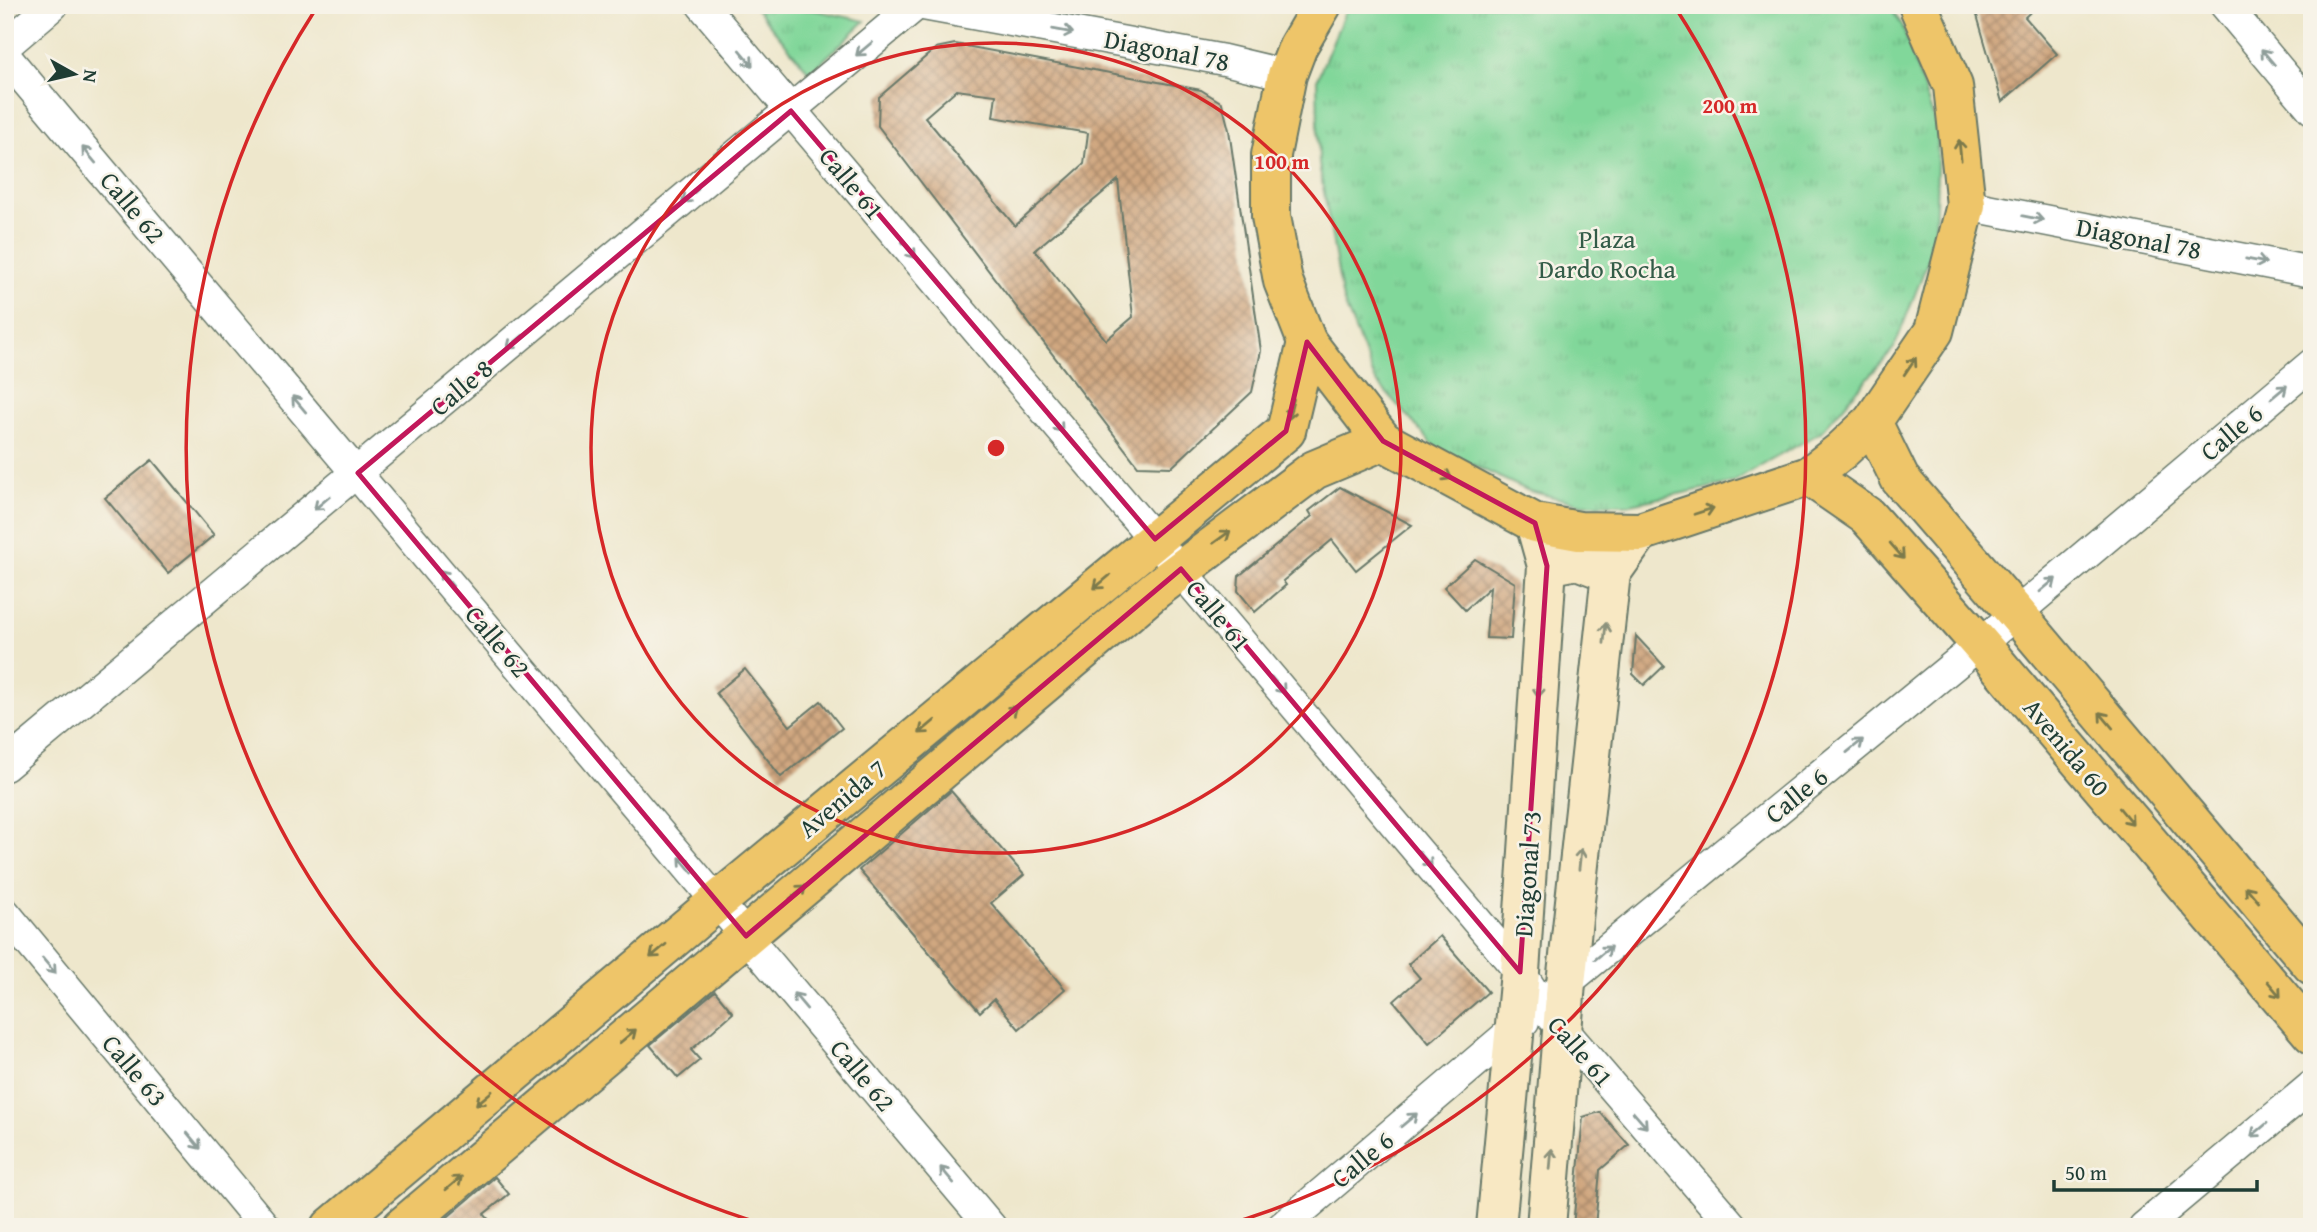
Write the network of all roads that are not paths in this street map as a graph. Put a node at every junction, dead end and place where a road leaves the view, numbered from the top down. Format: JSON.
{"nodes":[{"id":1,"x":53,"y":5,"type":"edge"},
{"id":2,"x":702,"y":5,"type":"edge"},
{"id":3,"x":916,"y":5,"type":"edge"},
{"id":4,"x":923,"y":5,"type":"edge"},
{"id":5,"x":1322,"y":5,"type":"edge"},
{"id":6,"x":1918,"y":5,"type":"edge"},
{"id":7,"x":2225,"y":5,"type":"edge"},
{"id":8,"x":5,"y":46,"type":"edge"},
{"id":9,"x":5,"y":56,"type":"edge"},
{"id":10,"x":1287,"y":75,"type":"junction"},
{"id":11,"x":2312,"y":109,"type":"edge"},
{"id":12,"x":790,"y":111,"type":"junction"},
{"id":13,"x":1966,"y":205,"type":"junction"},
{"id":14,"x":2312,"y":272,"type":"edge"},
{"id":15,"x":1307,"y":342,"type":"junction"},
{"id":16,"x":2312,"y":364,"type":"edge"},
{"id":17,"x":1872,"y":422,"type":"junction"},
{"id":18,"x":1383,"y":441,"type":"junction"},
{"id":19,"x":358,"y":473,"type":"junction"},
{"id":20,"x":1809,"y":476,"type":"junction"},
{"id":21,"x":1900,"y":479,"type":"junction"},
{"id":22,"x":1867,"y":516,"type":"junction"},
{"id":23,"x":1535,"y":523,"type":"junction"},
{"id":24,"x":1640,"y":532,"type":"junction"},
{"id":25,"x":1155,"y":539,"type":"junction"},
{"id":26,"x":1547,"y":566,"type":"junction"},
{"id":27,"x":1181,"y":569,"type":"junction"},
{"id":28,"x":1611,"y":573,"type":"junction"},
{"id":29,"x":2015,"y":612,"type":"junction"},
{"id":30,"x":1980,"y":644,"type":"junction"},
{"id":31,"x":5,"y":766,"type":"edge"},
{"id":32,"x":717,"y":902,"type":"junction"},
{"id":33,"x":5,"y":914,"type":"edge"},
{"id":34,"x":746,"y":936,"type":"junction"},
{"id":35,"x":2312,"y":965,"type":"edge"},
{"id":36,"x":1520,"y":972,"type":"junction"},
{"id":37,"x":1546,"y":1011,"type":"junction"},
{"id":38,"x":2312,"y":1034,"type":"edge"},
{"id":39,"x":2312,"y":1086,"type":"edge"},
{"id":40,"x":265,"y":1227,"type":"edge"},
{"id":41,"x":331,"y":1227,"type":"edge"},
{"id":42,"x":402,"y":1227,"type":"edge"},
{"id":43,"x":991,"y":1227,"type":"edge"},
{"id":44,"x":1282,"y":1227,"type":"edge"},
{"id":45,"x":1496,"y":1227,"type":"edge"},
{"id":46,"x":1546,"y":1227,"type":"edge"},
{"id":47,"x":1733,"y":1227,"type":"edge"},
{"id":48,"x":2144,"y":1227,"type":"edge"}],
"edges":[{"from":1,"to":8,"type":"street"},
{"from":2,"to":12,"type":"street","name":"Calle 61","one_way":true},
{"from":3,"to":12,"type":"street","name":"Calle 8","one_way":true},
{"from":4,"to":10,"type":"street","name":"Diagonal 78","one_way":true},
{"from":5,"to":10,"type":"main road"},
{"from":13,"to":6,"type":"main road","one_way":true},
{"from":11,"to":7,"type":"street","one_way":true},
{"from":19,"to":9,"type":"street","name":"Calle 62","one_way":true},
{"from":10,"to":15,"type":"main road"},
{"from":12,"to":19,"type":"street","name":"Calle 8","one_way":true},
{"from":12,"to":25,"type":"street","name":"Calle 61","one_way":true},
{"from":13,"to":14,"type":"street","name":"Diagonal 78","one_way":true},
{"from":17,"to":13,"type":"main road","one_way":true},
{"from":15,"to":18,"type":"main road"},
{"from":15,"to":25,"type":"main road","name":"Avenida 7","one_way":true},
{"from":29,"to":16,"type":"street","name":"Calle 6","one_way":true},
{"from":17,"to":20,"type":"main road"},
{"from":17,"to":21,"type":"main road","name":"Avenida 60"},
{"from":18,"to":23,"type":"main road","one_way":true},
{"from":27,"to":18,"type":"main road","name":"Avenida 7","one_way":true},
{"from":19,"to":31,"type":"street","name":"Calle 8","one_way":true},
{"from":32,"to":19,"type":"street","name":"Calle 62","one_way":true},
{"from":20,"to":22,"type":"main road","name":"Avenida 60"},
{"from":24,"to":20,"type":"main road","one_way":true},
{"from":21,"to":22,"type":"main road"},
{"from":21,"to":29,"type":"main road","name":"Avenida 60"},
{"from":22,"to":30,"type":"main road","name":"Avenida 60","one_way":true},
{"from":23,"to":24,"type":"main road"},
{"from":23,"to":26,"type":"main road","name":"Diagonal 73"},
{"from":24,"to":28,"type":"main road","name":"Diagonal 73"},
{"from":25,"to":27,"type":"street","name":"Calle 61"},
{"from":25,"to":32,"type":"main road","name":"Avenida 7","one_way":true},
{"from":26,"to":28,"type":"main road"},
{"from":26,"to":36,"type":"main road","name":"Diagonal 73","one_way":true},
{"from":34,"to":27,"type":"main road","name":"Avenida 7","one_way":true},
{"from":27,"to":36,"type":"street","name":"Calle 61","one_way":true},
{"from":37,"to":28,"type":"main road","name":"Diagonal 73","one_way":true},
{"from":29,"to":30,"type":"street","name":"Calle 6"},
{"from":35,"to":29,"type":"main road","name":"Avenida 60","one_way":true},
{"from":37,"to":30,"type":"street","name":"Calle 6","one_way":true},
{"from":30,"to":38,"type":"main road","name":"Avenida 60","one_way":true},
{"from":32,"to":34,"type":"street","name":"Calle 62"},
{"from":32,"to":41,"type":"main road","name":"Avenida 7","one_way":true},
{"from":33,"to":40,"type":"street","name":"Calle 63","one_way":true},
{"from":42,"to":34,"type":"main road","name":"Avenida 7","one_way":true},
{"from":43,"to":34,"type":"street","name":"Calle 62","one_way":true},
{"from":36,"to":37,"type":"main road","name":"Diagonal 73"},
{"from":44,"to":37,"type":"street","name":"Calle 6","one_way":true},
{"from":37,"to":45,"type":"main road","name":"Diagonal 73"},
{"from":46,"to":37,"type":"main road","name":"Diagonal 73","one_way":true},
{"from":37,"to":47,"type":"street","name":"Calle 61","one_way":true},
{"from":39,"to":48,"type":"street","one_way":true}]}
